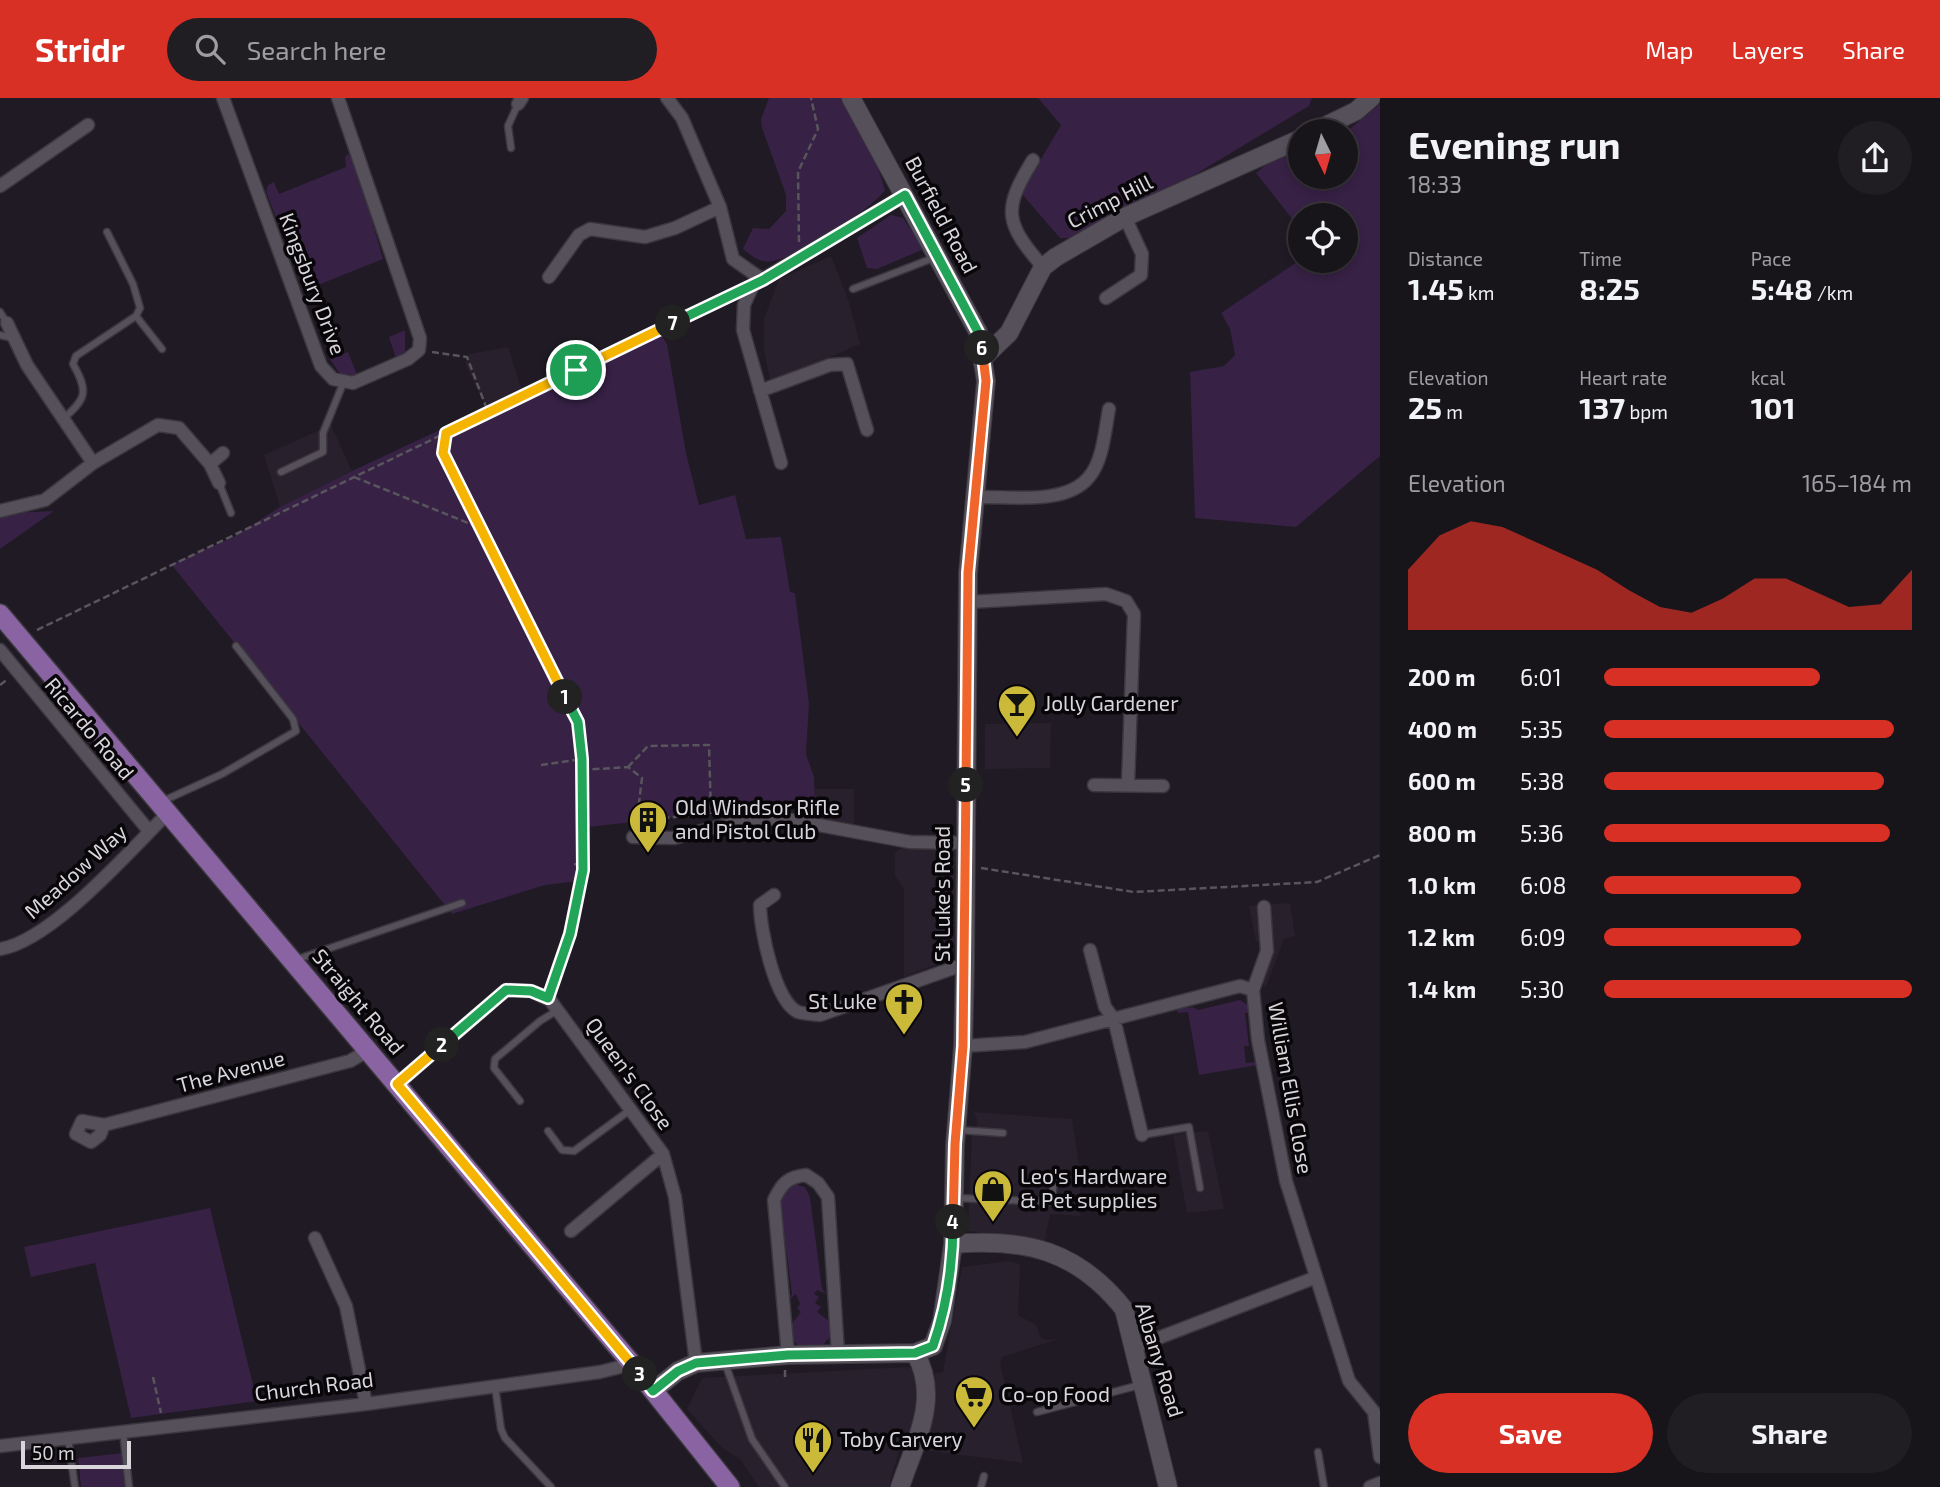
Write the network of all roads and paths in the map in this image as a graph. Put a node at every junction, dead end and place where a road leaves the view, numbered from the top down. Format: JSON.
{"nodes":[{"id":1,"x":223,"y":98,"type":"edge"},
{"id":2,"x":338,"y":98,"type":"edge"},
{"id":3,"x":667,"y":98,"type":"edge"},
{"id":4,"x":811,"y":98,"type":"edge"},
{"id":5,"x":851,"y":98,"type":"edge"},
{"id":6,"x":1371,"y":98,"type":"edge"},
{"id":7,"x":520,"y":101,"type":"edge"},
{"id":8,"x":1340,"y":119,"type":"edge"},
{"id":9,"x":88,"y":125,"type":"dead end"},
{"id":10,"x":1288,"y":144,"type":"edge"},
{"id":11,"x":511,"y":148,"type":"dead end"},
{"id":12,"x":1033,"y":160,"type":"dead end"},
{"id":13,"x":0,"y":186,"type":"edge"},
{"id":14,"x":905,"y":195,"type":"junction"},
{"id":15,"x":720,"y":207,"type":"junction"},
{"id":16,"x":1125,"y":217,"type":"junction"},
{"id":17,"x":107,"y":232,"type":"dead end"},
{"id":18,"x":938,"y":256,"type":"junction"},
{"id":19,"x":797,"y":260,"type":"junction"},
{"id":20,"x":1042,"y":267,"type":"junction"},
{"id":21,"x":549,"y":276,"type":"dead end"},
{"id":22,"x":758,"y":282,"type":"junction"},
{"id":23,"x":853,"y":289,"type":"dead end"},
{"id":24,"x":1106,"y":298,"type":"dead end"},
{"id":25,"x":136,"y":316,"type":"junction"},
{"id":26,"x":4,"y":318,"type":"edge"},
{"id":27,"x":0,"y":335,"type":"edge"},
{"id":28,"x":14,"y":338,"type":"junction"},
{"id":29,"x":162,"y":349,"type":"dead end"},
{"id":30,"x":419,"y":349,"type":"junction"},
{"id":31,"x":984,"y":358,"type":"junction"},
{"id":32,"x":344,"y":381,"type":"junction"},
{"id":33,"x":760,"y":391,"type":"junction"},
{"id":34,"x":1110,"y":409,"type":"dead end"},
{"id":35,"x":488,"y":412,"type":"junction"},
{"id":36,"x":61,"y":420,"type":"junction"},
{"id":37,"x":867,"y":430,"type":"dead end"},
{"id":38,"x":446,"y":433,"type":"junction"},
{"id":39,"x":223,"y":453,"type":"dead end"},
{"id":40,"x":93,"y":463,"type":"junction"},
{"id":41,"x":781,"y":463,"type":"dead end"},
{"id":42,"x":210,"y":464,"type":"junction"},
{"id":43,"x":281,"y":472,"type":"dead end"},
{"id":44,"x":354,"y":477,"type":"junction"},
{"id":45,"x":219,"y":483,"type":"joint"},
{"id":46,"x":974,"y":497,"type":"junction"},
{"id":47,"x":0,"y":511,"type":"edge"},
{"id":48,"x":231,"y":513,"type":"dead end"},
{"id":49,"x":478,"y":527,"type":"junction"},
{"id":50,"x":969,"y":602,"type":"junction"},
{"id":51,"x":0,"y":614,"type":"edge"},
{"id":52,"x":20,"y":638,"type":"junction"},
{"id":53,"x":236,"y":646,"type":"dead end"},
{"id":54,"x":0,"y":650,"type":"edge"},
{"id":55,"x":582,"y":759,"type":"junction"},
{"id":56,"x":541,"y":765,"type":"dead end"},
{"id":57,"x":628,"y":767,"type":"junction"},
{"id":58,"x":582,"y":770,"type":"junction"},
{"id":59,"x":1128,"y":784,"type":"junction"},
{"id":60,"x":1094,"y":785,"type":"dead end"},
{"id":61,"x":1163,"y":786,"type":"dead end"},
{"id":62,"x":165,"y":806,"type":"junction"},
{"id":63,"x":711,"y":814,"type":"junction"},
{"id":64,"x":718,"y":814,"type":"dead end"},
{"id":65,"x":631,"y":821,"type":"junction"},
{"id":66,"x":149,"y":831,"type":"junction"},
{"id":67,"x":632,"y":837,"type":"joint"},
{"id":68,"x":965,"y":843,"type":"junction"},
{"id":69,"x":1380,"y":855,"type":"edge"},
{"id":70,"x":574,"y":864,"type":"dead end"},
{"id":71,"x":583,"y":865,"type":"junction"},
{"id":72,"x":965,"y":866,"type":"junction"},
{"id":73,"x":774,"y":895,"type":"dead end"},
{"id":74,"x":462,"y":903,"type":"dead end"},
{"id":75,"x":1265,"y":907,"type":"dead end"},
{"id":76,"x":0,"y":949,"type":"edge"},
{"id":77,"x":1090,"y":950,"type":"dead end"},
{"id":78,"x":294,"y":961,"type":"junction"},
{"id":79,"x":965,"y":964,"type":"junction"},
{"id":80,"x":1254,"y":990,"type":"junction"},
{"id":81,"x":548,"y":998,"type":"junction"},
{"id":82,"x":558,"y":1010,"type":"junction"},
{"id":83,"x":1114,"y":1019,"type":"junction"},
{"id":84,"x":963,"y":1046,"type":"junction"},
{"id":85,"x":367,"y":1051,"type":"junction"},
{"id":86,"x":397,"y":1084,"type":"junction"},
{"id":87,"x":520,"y":1101,"type":"dead end"},
{"id":88,"x":632,"y":1109,"type":"junction"},
{"id":89,"x":104,"y":1125,"type":"dead end"},
{"id":90,"x":956,"y":1129,"type":"junction"},
{"id":91,"x":548,"y":1131,"type":"dead end"},
{"id":92,"x":1003,"y":1133,"type":"dead end"},
{"id":93,"x":1142,"y":1135,"type":"joint"},
{"id":94,"x":663,"y":1154,"type":"junction"},
{"id":95,"x":1054,"y":1178,"type":"dead end"},
{"id":96,"x":1200,"y":1188,"type":"dead end"},
{"id":97,"x":954,"y":1198,"type":"junction"},
{"id":98,"x":571,"y":1231,"type":"dead end"},
{"id":99,"x":315,"y":1238,"type":"dead end"},
{"id":100,"x":953,"y":1244,"type":"junction"},
{"id":101,"x":1314,"y":1278,"type":"junction"},
{"id":102,"x":1135,"y":1347,"type":"junction"},
{"id":103,"x":915,"y":1353,"type":"junction"},
{"id":104,"x":838,"y":1354,"type":"junction"},
{"id":105,"x":788,"y":1355,"type":"junction"},
{"id":106,"x":725,"y":1361,"type":"junction"},
{"id":107,"x":696,"y":1363,"type":"junction"},
{"id":108,"x":632,"y":1364,"type":"junction"},
{"id":109,"x":153,"y":1377,"type":"dead end"},
{"id":110,"x":1145,"y":1384,"type":"junction"},
{"id":111,"x":495,"y":1387,"type":"junction"},
{"id":112,"x":653,"y":1391,"type":"junction"},
{"id":113,"x":366,"y":1404,"type":"junction"},
{"id":114,"x":1037,"y":1412,"type":"dead end"},
{"id":115,"x":164,"y":1427,"type":"junction"},
{"id":116,"x":123,"y":1432,"type":"junction"},
{"id":117,"x":68,"y":1438,"type":"junction"},
{"id":118,"x":0,"y":1446,"type":"edge"},
{"id":119,"x":1318,"y":1452,"type":"dead end"},
{"id":120,"x":1380,"y":1457,"type":"edge"},
{"id":121,"x":984,"y":1476,"type":"dead end"},
{"id":122,"x":1380,"y":1483,"type":"edge"},
{"id":123,"x":75,"y":1487,"type":"edge"},
{"id":124,"x":129,"y":1487,"type":"edge"},
{"id":125,"x":551,"y":1487,"type":"edge"},
{"id":126,"x":730,"y":1487,"type":"edge"},
{"id":127,"x":785,"y":1487,"type":"edge"},
{"id":128,"x":900,"y":1487,"type":"edge"},
{"id":129,"x":981,"y":1487,"type":"edge"},
{"id":130,"x":1168,"y":1487,"type":"edge"},
{"id":131,"x":1324,"y":1487,"type":"edge"},
{"id":132,"x":1370,"y":1487,"type":"edge"}],
"edges":[{"from":1,"to":32,"type":"street","name":"Kingsbury Drive"},
{"from":2,"to":30,"type":"street"},
{"from":3,"to":15,"type":"street"},
{"from":4,"to":19,"type":"path"},
{"from":5,"to":14,"type":"main road","name":"Burfield Road"},
{"from":6,"to":8,"type":"main road"},
{"from":7,"to":11,"type":"lane"},
{"from":9,"to":13,"type":"street"},
{"from":10,"to":16,"type":"main road","name":"Crimp Hill"},
{"from":12,"to":20,"type":"street"},
{"from":14,"to":18,"type":"main road","name":"Burfield Road"},
{"from":14,"to":19,"type":"street"},
{"from":15,"to":21,"type":"street"},
{"from":15,"to":22,"type":"street"},
{"from":16,"to":20,"type":"main road","name":"Crimp Hill"},
{"from":16,"to":24,"type":"street"},
{"from":17,"to":25,"type":"lane"},
{"from":18,"to":23,"type":"lane"},
{"from":18,"to":31,"type":"main road","name":"Burfield Road"},
{"from":19,"to":22,"type":"street"},
{"from":20,"to":31,"type":"main road","name":"Crimp Hill"},
{"from":22,"to":33,"type":"street"},
{"from":22,"to":35,"type":"path"},
{"from":25,"to":29,"type":"lane"},
{"from":25,"to":36,"type":"lane"},
{"from":26,"to":28,"type":"street"},
{"from":27,"to":28,"type":"lane"},
{"from":28,"to":36,"type":"street"},
{"from":30,"to":32,"type":"street","name":"Kingsbury Drive"},
{"from":30,"to":35,"type":"path"},
{"from":31,"to":46,"type":"main road","name":"St Luke's Road"},
{"from":32,"to":43,"type":"lane"},
{"from":33,"to":37,"type":"street"},
{"from":33,"to":41,"type":"street"},
{"from":34,"to":46,"type":"street"},
{"from":35,"to":38,"type":"path"},
{"from":36,"to":40,"type":"street"},
{"from":38,"to":44,"type":"path"},
{"from":38,"to":49,"type":"path"},
{"from":39,"to":42,"type":"street"},
{"from":40,"to":42,"type":"street"},
{"from":40,"to":47,"type":"street"},
{"from":42,"to":45,"type":"street"},
{"from":44,"to":49,"type":"path"},
{"from":44,"to":52,"type":"path"},
{"from":45,"to":48,"type":"lane"},
{"from":46,"to":50,"type":"main road","name":"St Luke's Road"},
{"from":49,"to":55,"type":"path"},
{"from":50,"to":59,"type":"street"},
{"from":50,"to":68,"type":"main road","name":"St Luke's Road"},
{"from":51,"to":52,"type":"main road","name":"Straight Road"},
{"from":52,"to":62,"type":"main road","name":"Straight Road"},
{"from":53,"to":62,"type":"lane"},
{"from":54,"to":66,"type":"street","name":"Ricardo Road"},
{"from":55,"to":56,"type":"path"},
{"from":55,"to":58,"type":"path"},
{"from":57,"to":58,"type":"path"},
{"from":57,"to":63,"type":"path"},
{"from":57,"to":65,"type":"path"},
{"from":58,"to":71,"type":"path"},
{"from":59,"to":60,"type":"street"},
{"from":59,"to":61,"type":"street"},
{"from":62,"to":66,"type":"street","name":"Meadow Way"},
{"from":62,"to":78,"type":"main road","name":"Straight Road"},
{"from":63,"to":64,"type":"path"},
{"from":63,"to":65,"type":"path"},
{"from":65,"to":67,"type":"path"},
{"from":66,"to":76,"type":"street","name":"Meadow Way"},
{"from":67,"to":68,"type":"street"},
{"from":68,"to":72,"type":"main road","name":"St Luke's Road"},
{"from":69,"to":72,"type":"path"},
{"from":70,"to":71,"type":"path"},
{"from":71,"to":81,"type":"path"},
{"from":72,"to":79,"type":"main road","name":"St Luke's Road"},
{"from":73,"to":79,"type":"street"},
{"from":74,"to":78,"type":"lane"},
{"from":75,"to":80,"type":"street"},
{"from":77,"to":83,"type":"street"},
{"from":78,"to":85,"type":"main road","name":"Straight Road"},
{"from":79,"to":84,"type":"main road","name":"St Luke's Road"},
{"from":80,"to":83,"type":"street","name":"William Ellis Close"},
{"from":80,"to":101,"type":"street","name":"William Ellis Close"},
{"from":81,"to":82,"type":"street","name":"Queen's Close"},
{"from":81,"to":86,"type":"street"},
{"from":82,"to":87,"type":"lane"},
{"from":82,"to":88,"type":"street","name":"Queen's Close"},
{"from":83,"to":84,"type":"street","name":"William Ellis Close"},
{"from":83,"to":93,"type":"street"},
{"from":84,"to":90,"type":"main road","name":"St Luke's Road"},
{"from":85,"to":86,"type":"main road","name":"Straight Road"},
{"from":85,"to":89,"type":"street","name":"The Avenue"},
{"from":86,"to":108,"type":"main road","name":"Straight Road"},
{"from":88,"to":91,"type":"lane"},
{"from":88,"to":94,"type":"street","name":"Queen's Close"},
{"from":90,"to":92,"type":"lane"},
{"from":90,"to":97,"type":"main road","name":"St Luke's Road"},
{"from":93,"to":96,"type":"lane"},
{"from":94,"to":98,"type":"street"},
{"from":94,"to":107,"type":"street","name":"Queen's Close"},
{"from":95,"to":97,"type":"lane"},
{"from":97,"to":100,"type":"main road","name":"St Luke's Road"},
{"from":99,"to":113,"type":"street"},
{"from":100,"to":102,"type":"main road","name":"Albany Road"},
{"from":100,"to":103,"type":"main road","name":"St Luke's Road"},
{"from":101,"to":102,"type":"street"},
{"from":101,"to":120,"type":"street","name":"William Ellis Close"},
{"from":102,"to":110,"type":"main road","name":"Albany Road"},
{"from":103,"to":104,"type":"main road"},
{"from":103,"to":128,"type":"main road"},
{"from":104,"to":105,"type":"main road"},
{"from":104,"to":105,"type":"street"},
{"from":105,"to":106,"type":"main road"},
{"from":106,"to":107,"type":"main road"},
{"from":106,"to":127,"type":"lane"},
{"from":107,"to":112,"type":"main road"},
{"from":108,"to":111,"type":"street","name":"Church Road"},
{"from":108,"to":112,"type":"main road","name":"Straight Road"},
{"from":109,"to":115,"type":"path"},
{"from":110,"to":114,"type":"lane"},
{"from":110,"to":130,"type":"main road","name":"Albany Road"},
{"from":111,"to":113,"type":"street","name":"Church Road"},
{"from":111,"to":125,"type":"lane"},
{"from":112,"to":126,"type":"main road","name":"Straight Road"},
{"from":113,"to":115,"type":"street","name":"Church Road"},
{"from":115,"to":116,"type":"street","name":"Church Road"},
{"from":116,"to":117,"type":"street","name":"Church Road"},
{"from":116,"to":124,"type":"lane"},
{"from":117,"to":118,"type":"street","name":"Church Road"},
{"from":117,"to":123,"type":"lane"},
{"from":119,"to":131,"type":"lane"},
{"from":121,"to":129,"type":"lane"},
{"from":122,"to":132,"type":"street"}]}
